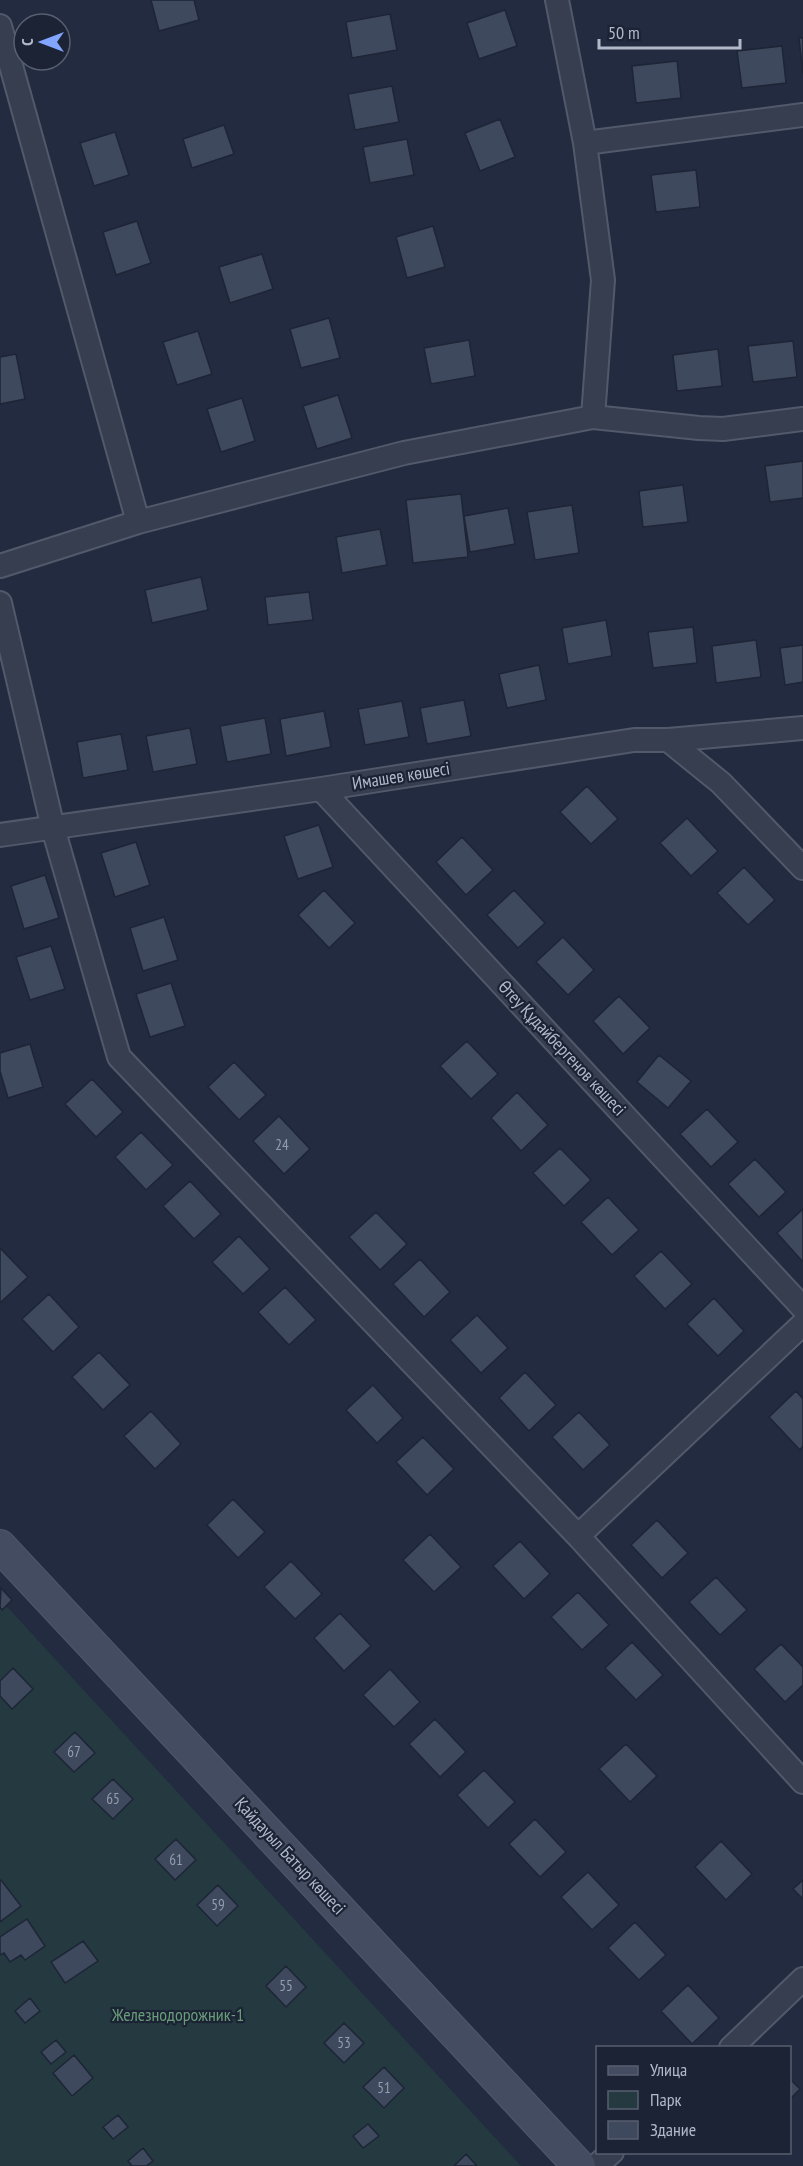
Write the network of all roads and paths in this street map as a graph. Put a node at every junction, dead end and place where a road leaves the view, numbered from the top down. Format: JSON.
{"nodes":[{"id":1,"x":557,"y":0,"type":"edge"},
{"id":2,"x":0,"y":26,"type":"edge"},
{"id":3,"x":803,"y":115,"type":"edge"},
{"id":4,"x":585,"y":143,"type":"junction"},
{"id":5,"x":593,"y":417,"type":"junction"},
{"id":6,"x":803,"y":420,"type":"edge"},
{"id":7,"x":138,"y":522,"type":"junction"},
{"id":8,"x":0,"y":566,"type":"edge"},
{"id":9,"x":0,"y":603,"type":"edge"},
{"id":10,"x":803,"y":728,"type":"edge"},
{"id":11,"x":668,"y":740,"type":"junction"},
{"id":12,"x":321,"y":789,"type":"junction"},
{"id":13,"x":53,"y":828,"type":"junction"},
{"id":14,"x":0,"y":835,"type":"edge"},
{"id":15,"x":803,"y":868,"type":"edge"},
{"id":16,"x":803,"y":1308,"type":"edge"},
{"id":17,"x":803,"y":1324,"type":"edge"},
{"id":18,"x":578,"y":1536,"type":"junction"},
{"id":19,"x":0,"y":1546,"type":"edge"},
{"id":20,"x":803,"y":1782,"type":"edge"},
{"id":21,"x":803,"y":1979,"type":"edge"},
{"id":22,"x":733,"y":2046,"type":"edge"},
{"id":23,"x":610,"y":2154,"type":"edge"},
{"id":24,"x":579,"y":2166,"type":"edge"},
{"id":25,"x":596,"y":2166,"type":"edge"}],
"edges":[{"from":1,"to":4,"type":"street"},
{"from":2,"to":7,"type":"street"},
{"from":3,"to":4,"type":"street"},
{"from":4,"to":5,"type":"street"},
{"from":5,"to":6,"type":"street"},
{"from":5,"to":7,"type":"street"},
{"from":7,"to":8,"type":"street"},
{"from":9,"to":13,"type":"street"},
{"from":10,"to":11,"type":"street","name":"Имашев көшесі"},
{"from":11,"to":12,"type":"street","name":"Имашев көшесі"},
{"from":11,"to":15,"type":"street"},
{"from":12,"to":13,"type":"street","name":"Имашев көшесі"},
{"from":12,"to":16,"type":"street","name":"Өтеу Құдайбергенов көшесі"},
{"from":13,"to":14,"type":"street","name":"Имашев көшесі"},
{"from":13,"to":18,"type":"street"},
{"from":17,"to":18,"type":"street"},
{"from":18,"to":20,"type":"street"},
{"from":19,"to":24,"type":"street","name":"Қайдауыл Батыр көшесі"},
{"from":21,"to":22,"type":"street"},
{"from":23,"to":25,"type":"street"}]}
